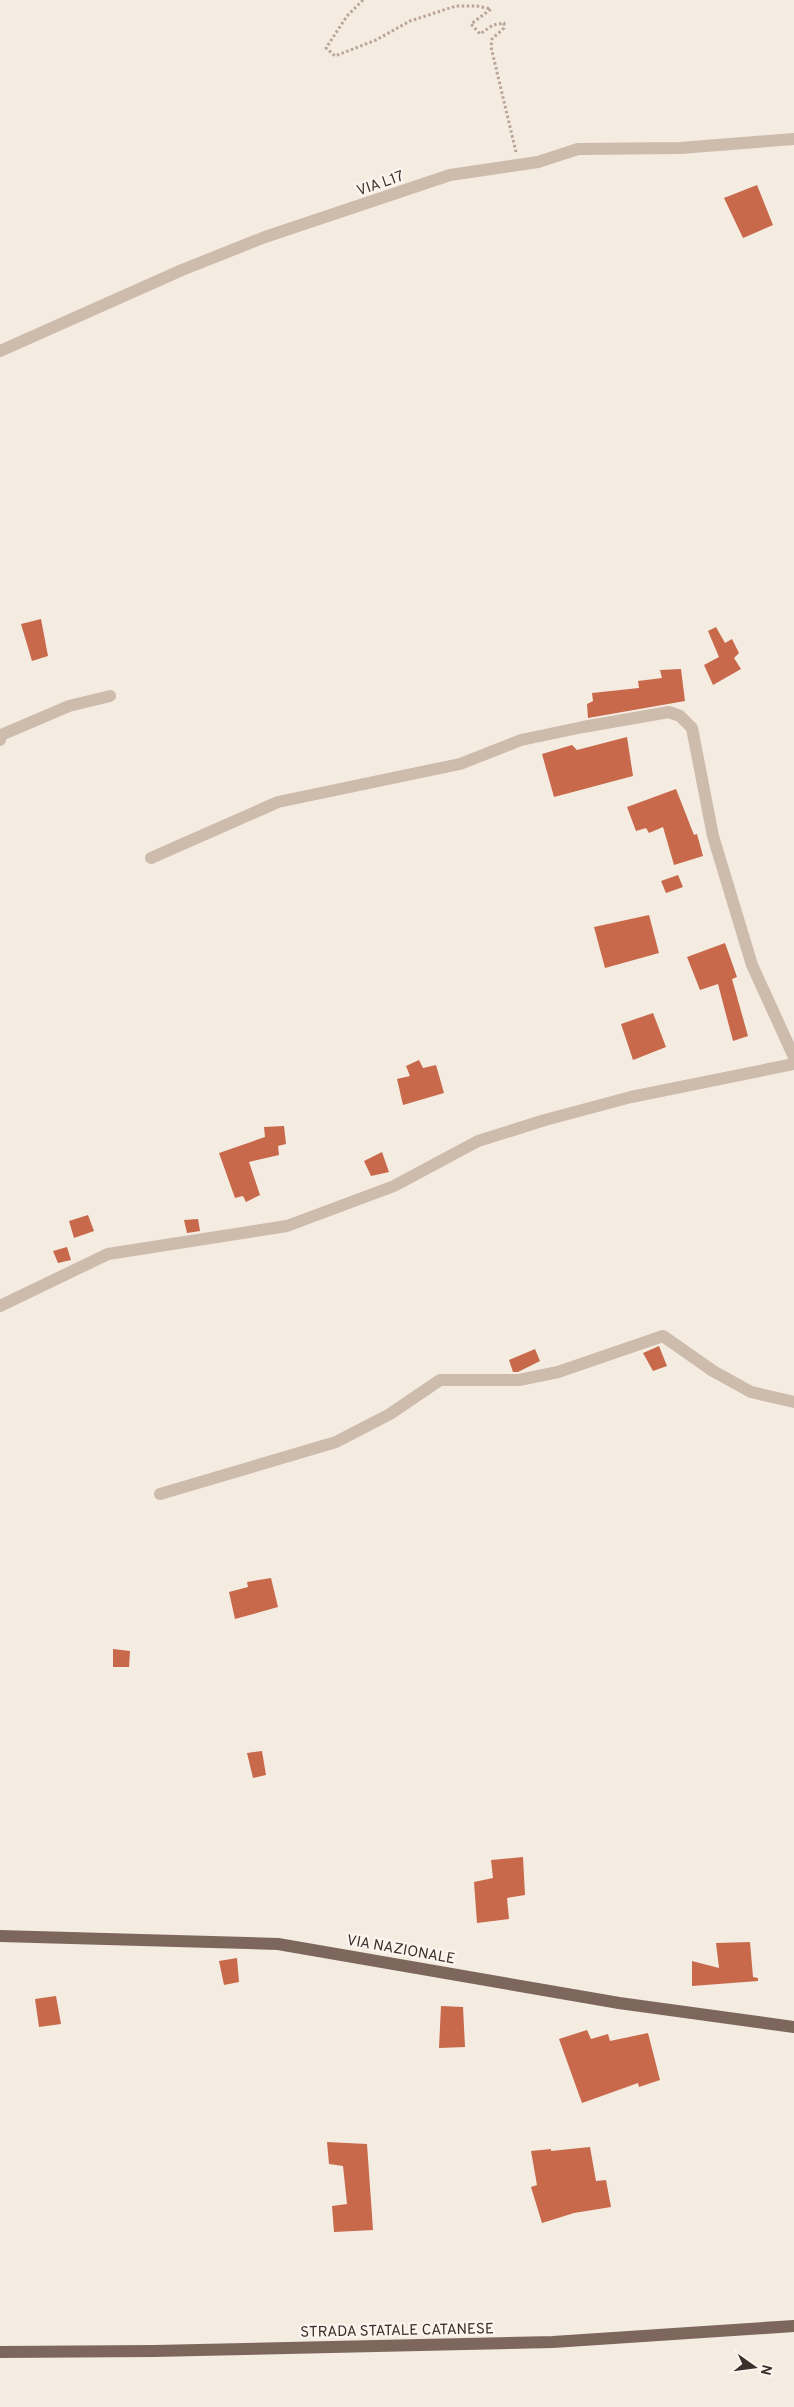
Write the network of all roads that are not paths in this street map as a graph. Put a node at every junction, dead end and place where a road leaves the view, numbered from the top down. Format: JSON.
{"nodes":[{"id":1,"x":794,"y":139,"type":"edge"},
{"id":2,"x":0,"y":351,"type":"edge"},
{"id":3,"x":110,"y":696,"type":"dead end"},
{"id":4,"x":0,"y":733,"type":"edge"},
{"id":5,"x":151,"y":858,"type":"dead end"},
{"id":6,"x":794,"y":1057,"type":"edge"},
{"id":7,"x":794,"y":1064,"type":"edge"},
{"id":8,"x":0,"y":1306,"type":"edge"},
{"id":9,"x":794,"y":1402,"type":"edge"},
{"id":10,"x":160,"y":1494,"type":"dead end"},
{"id":11,"x":0,"y":1936,"type":"edge"},
{"id":12,"x":794,"y":2027,"type":"edge"},
{"id":13,"x":794,"y":2326,"type":"edge"},
{"id":14,"x":0,"y":2352,"type":"edge"}],
"edges":[{"from":1,"to":2,"type":"street","name":"VIA L17"},
{"from":3,"to":4,"type":"street"},
{"from":5,"to":6,"type":"street"},
{"from":7,"to":8,"type":"street"},
{"from":9,"to":10,"type":"street"},
{"from":11,"to":12,"type":"main road","name":"VIA NAZIONALE"},
{"from":13,"to":14,"type":"main road","name":"STRADA STATALE CATANESE"}]}
